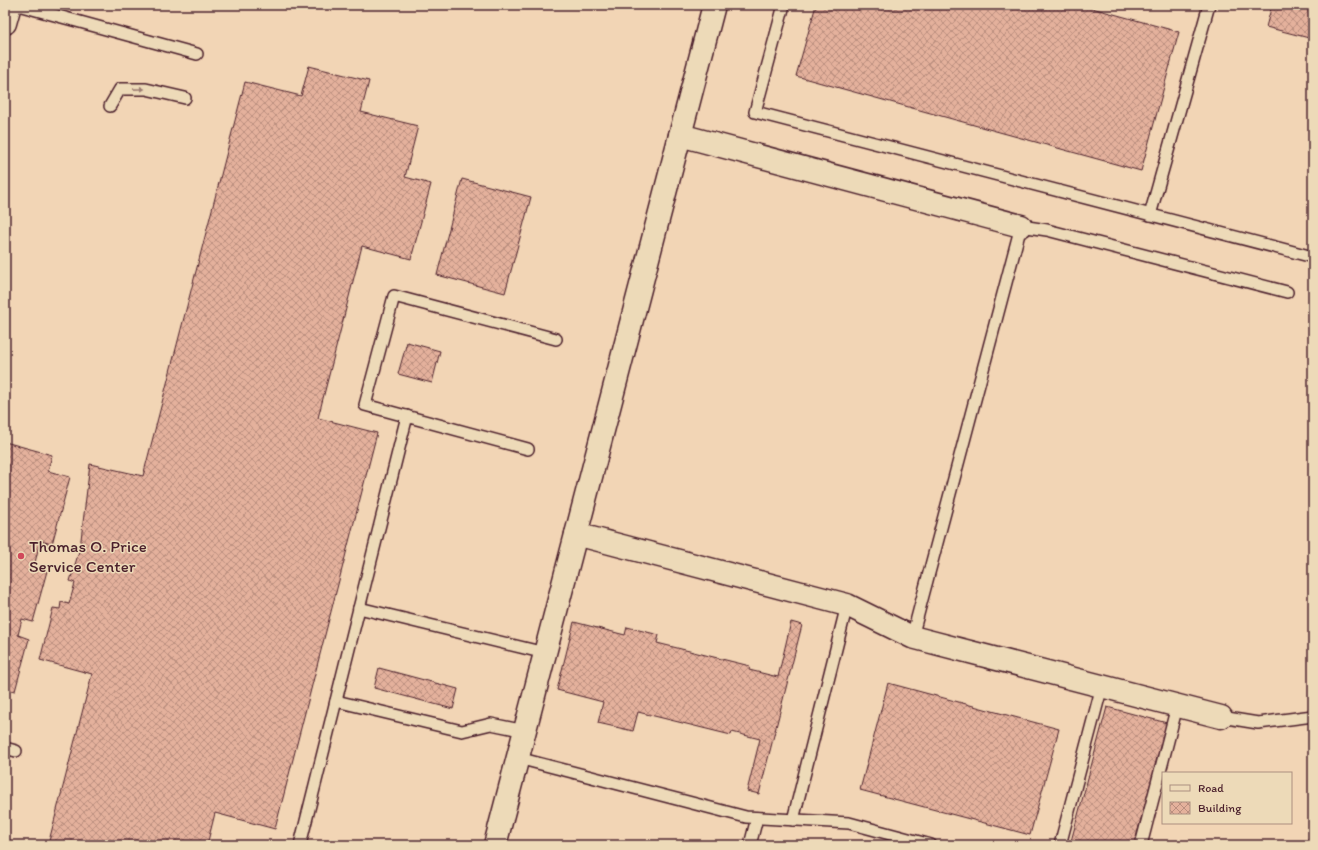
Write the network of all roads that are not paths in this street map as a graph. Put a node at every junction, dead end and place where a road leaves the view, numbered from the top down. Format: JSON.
{"nodes":[{"id":1,"x":10,"y":5,"type":"edge"},
{"id":2,"x":18,"y":5,"type":"edge"},
{"id":3,"x":714,"y":5,"type":"edge"},
{"id":4,"x":784,"y":5,"type":"edge"},
{"id":5,"x":1209,"y":5,"type":"edge"},
{"id":6,"x":5,"y":23,"type":"edge"},
{"id":7,"x":197,"y":54,"type":"dead end"},
{"id":8,"x":186,"y":98,"type":"dead end"},
{"id":9,"x":110,"y":106,"type":"dead end"},
{"id":10,"x":680,"y":135,"type":"junction"},
{"id":11,"x":1150,"y":215,"type":"junction"},
{"id":12,"x":1021,"y":226,"type":"junction"},
{"id":13,"x":1313,"y":258,"type":"edge"},
{"id":14,"x":1287,"y":292,"type":"dead end"},
{"id":15,"x":556,"y":339,"type":"dead end"},
{"id":16,"x":407,"y":416,"type":"junction"},
{"id":17,"x":528,"y":449,"type":"dead end"},
{"id":18,"x":576,"y":534,"type":"junction"},
{"id":19,"x":847,"y":605,"type":"junction"},
{"id":20,"x":359,"y":608,"type":"junction"},
{"id":21,"x":912,"y":636,"type":"junction"},
{"id":22,"x":545,"y":653,"type":"junction"},
{"id":23,"x":1102,"y":686,"type":"junction"},
{"id":24,"x":336,"y":701,"type":"junction"},
{"id":25,"x":1177,"y":706,"type":"junction"},
{"id":26,"x":1313,"y":716,"type":"edge"},
{"id":27,"x":1221,"y":717,"type":"joint"},
{"id":28,"x":524,"y":731,"type":"junction"},
{"id":29,"x":518,"y":758,"type":"junction"},
{"id":30,"x":757,"y":818,"type":"junction"},
{"id":31,"x":793,"y":820,"type":"junction"},
{"id":32,"x":300,"y":845,"type":"edge"},
{"id":33,"x":495,"y":845,"type":"edge"},
{"id":34,"x":750,"y":845,"type":"edge"},
{"id":35,"x":932,"y":845,"type":"edge"},
{"id":36,"x":1060,"y":845,"type":"edge"},
{"id":37,"x":1141,"y":845,"type":"edge"}],
"edges":[{"from":1,"to":6,"type":"street"},
{"from":2,"to":7,"type":"lane"},
{"from":3,"to":10,"type":"street"},
{"from":4,"to":11,"type":"lane"},
{"from":5,"to":11,"type":"lane"},
{"from":9,"to":8,"type":"lane","one_way":true},
{"from":10,"to":12,"type":"street"},
{"from":10,"to":18,"type":"street"},
{"from":11,"to":13,"type":"lane"},
{"from":12,"to":14,"type":"lane"},
{"from":12,"to":21,"type":"lane"},
{"from":15,"to":16,"type":"lane"},
{"from":16,"to":17,"type":"lane"},
{"from":16,"to":20,"type":"lane"},
{"from":18,"to":19,"type":"street"},
{"from":18,"to":22,"type":"street"},
{"from":19,"to":21,"type":"street"},
{"from":19,"to":31,"type":"lane"},
{"from":20,"to":22,"type":"lane"},
{"from":20,"to":24,"type":"lane"},
{"from":21,"to":23,"type":"street"},
{"from":22,"to":28,"type":"street"},
{"from":23,"to":25,"type":"street"},
{"from":23,"to":36,"type":"lane"},
{"from":24,"to":28,"type":"lane"},
{"from":24,"to":32,"type":"lane"},
{"from":25,"to":27,"type":"street"},
{"from":25,"to":37,"type":"lane"},
{"from":26,"to":27,"type":"lane"},
{"from":28,"to":29,"type":"street"},
{"from":29,"to":30,"type":"lane"},
{"from":29,"to":33,"type":"street"},
{"from":30,"to":31,"type":"lane"},
{"from":30,"to":34,"type":"lane"},
{"from":31,"to":35,"type":"lane"}]}
